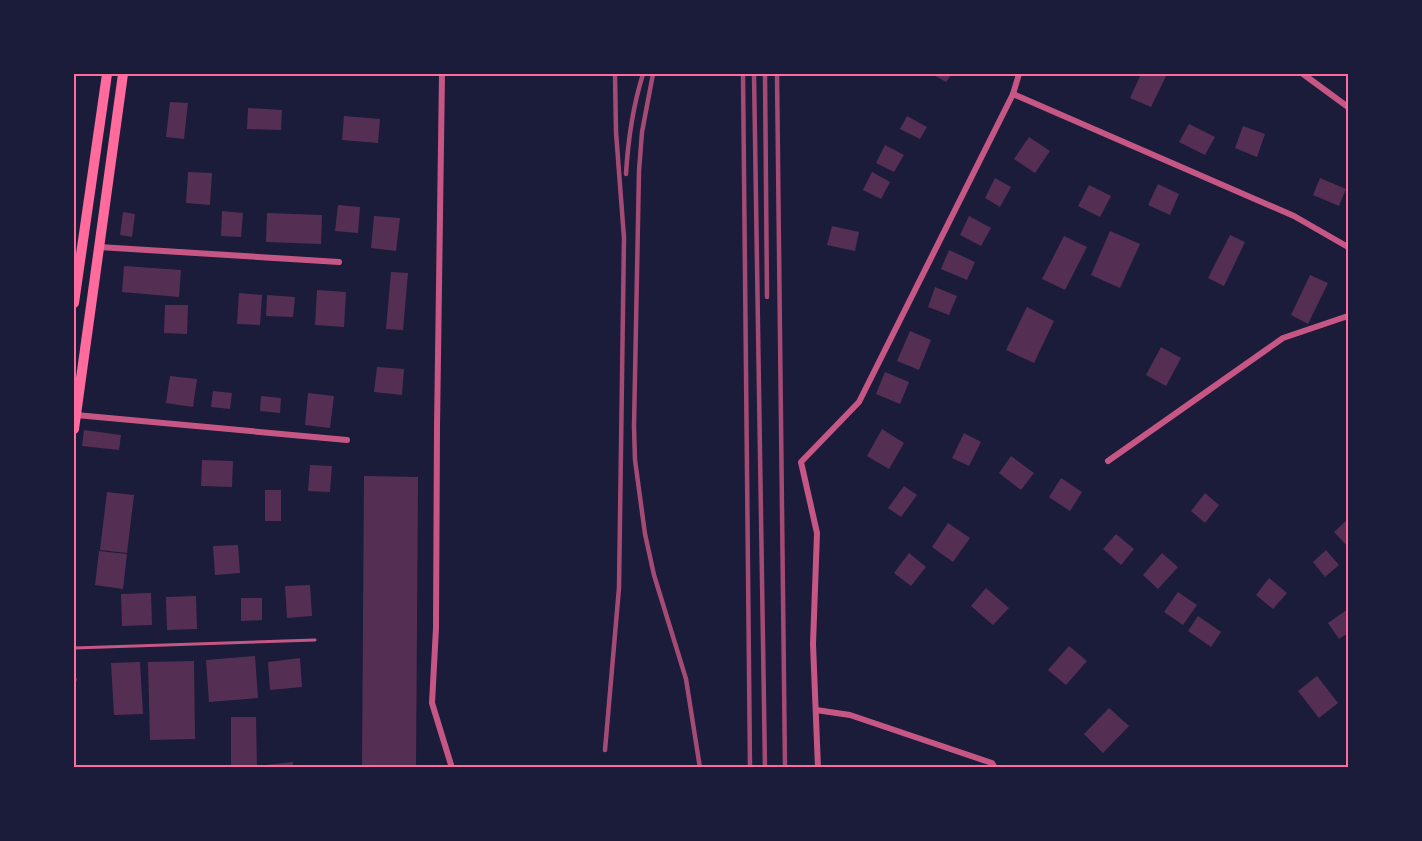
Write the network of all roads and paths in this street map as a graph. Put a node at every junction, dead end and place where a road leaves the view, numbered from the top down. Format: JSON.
{"nodes":[{"id":1,"x":107,"y":74,"type":"edge"},
{"id":2,"x":123,"y":74,"type":"edge"},
{"id":3,"x":442,"y":74,"type":"edge"},
{"id":4,"x":1019,"y":74,"type":"edge"},
{"id":5,"x":1303,"y":74,"type":"edge"},
{"id":6,"x":1013,"y":94,"type":"junction"},
{"id":7,"x":1348,"y":107,"type":"edge"},
{"id":8,"x":99,"y":247,"type":"junction"},
{"id":9,"x":1348,"y":247,"type":"edge"},
{"id":10,"x":339,"y":262,"type":"dead end"},
{"id":11,"x":74,"y":303,"type":"edge"},
{"id":12,"x":1348,"y":316,"type":"edge"},
{"id":13,"x":76,"y":414,"type":"junction"},
{"id":14,"x":74,"y":429,"type":"edge"},
{"id":15,"x":347,"y":440,"type":"dead end"},
{"id":16,"x":1108,"y":461,"type":"dead end"},
{"id":17,"x":315,"y":640,"type":"dead end"},
{"id":18,"x":74,"y":648,"type":"edge"},
{"id":19,"x":74,"y":677,"type":"edge"},
{"id":20,"x":74,"y":686,"type":"edge"},
{"id":21,"x":816,"y":710,"type":"junction"},
{"id":22,"x":452,"y":768,"type":"edge"},
{"id":23,"x":818,"y":768,"type":"edge"},
{"id":24,"x":995,"y":768,"type":"edge"}],
"edges":[{"from":1,"to":11,"type":"main road"},
{"from":2,"to":8,"type":"main road"},
{"from":3,"to":22,"type":"street"},
{"from":4,"to":6,"type":"street"},
{"from":5,"to":7,"type":"street"},
{"from":6,"to":9,"type":"street"},
{"from":6,"to":21,"type":"street"},
{"from":8,"to":10,"type":"street"},
{"from":8,"to":13,"type":"main road"},
{"from":12,"to":16,"type":"street"},
{"from":13,"to":14,"type":"main road"},
{"from":13,"to":15,"type":"street"},
{"from":17,"to":18,"type":"lane"},
{"from":19,"to":20,"type":"lane"},
{"from":21,"to":23,"type":"street"},
{"from":21,"to":24,"type":"street"}]}
